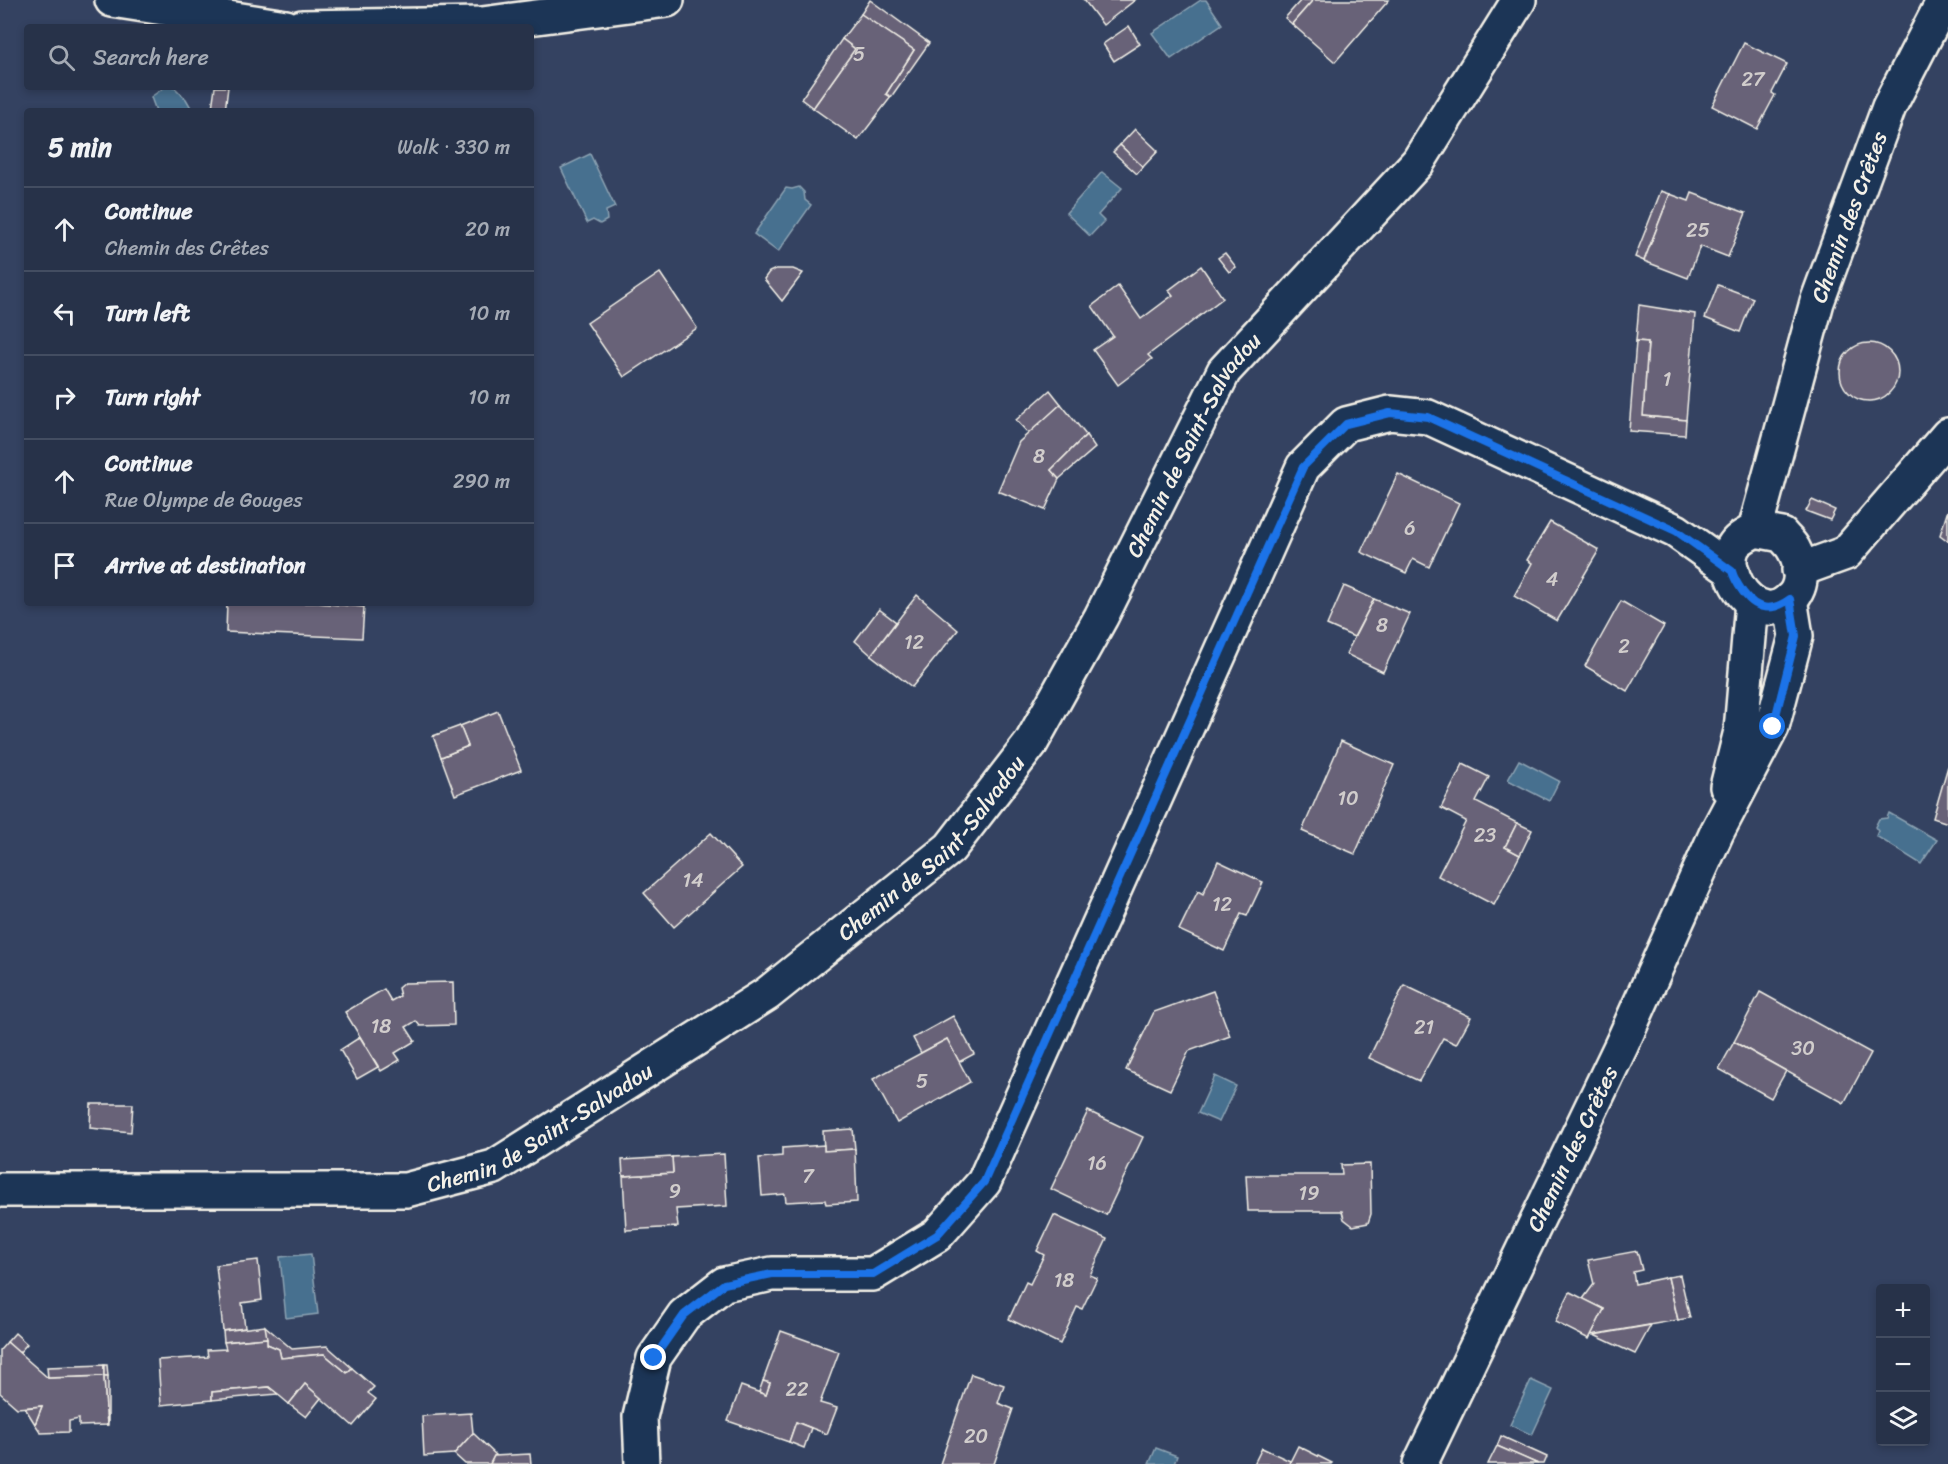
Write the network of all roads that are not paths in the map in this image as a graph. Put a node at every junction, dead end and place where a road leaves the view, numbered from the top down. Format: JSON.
{"nodes":[{"id":1,"x":112,"y":0,"type":"edge"},
{"id":2,"x":667,"y":0,"type":"edge"},
{"id":3,"x":1518,"y":0,"type":"edge"},
{"id":4,"x":1944,"y":0,"type":"edge"},
{"id":5,"x":478,"y":12,"type":"edge"},
{"id":6,"x":267,"y":24,"type":"edge"},
{"id":7,"x":337,"y":24,"type":"edge"},
{"id":8,"x":1948,"y":435,"type":"edge"},
{"id":9,"x":1659,"y":523,"type":"junction"},
{"id":10,"x":1759,"y":534,"type":"junction"},
{"id":11,"x":1732,"y":571,"type":"junction"},
{"id":12,"x":1795,"y":585,"type":"junction"},
{"id":13,"x":1752,"y":603,"type":"junction"},
{"id":14,"x":1717,"y":832,"type":"junction"},
{"id":15,"x":0,"y":1190,"type":"edge"},
{"id":16,"x":642,"y":1464,"type":"edge"},
{"id":17,"x":1420,"y":1464,"type":"edge"}],
"edges":[{"from":1,"to":6,"type":"street"},
{"from":2,"to":5,"type":"street"},
{"from":3,"to":15,"type":"street","name":"Chemin de Saint-Salvadou"},
{"from":4,"to":10,"type":"street","name":"Chemin des Crêtes"},
{"from":5,"to":7,"type":"street"},
{"from":8,"to":12,"type":"street"},
{"from":9,"to":10,"type":"street"},
{"from":9,"to":11,"type":"street"},
{"from":9,"to":16,"type":"street"},
{"from":10,"to":11,"type":"street"},
{"from":10,"to":12,"type":"street"},
{"from":11,"to":13,"type":"street"},
{"from":12,"to":13,"type":"street"},
{"from":12,"to":14,"type":"street","name":"Chemin des Crêtes"},
{"from":13,"to":14,"type":"street","name":"Chemin des Crêtes"},
{"from":14,"to":17,"type":"street","name":"Chemin des Crêtes"}]}
